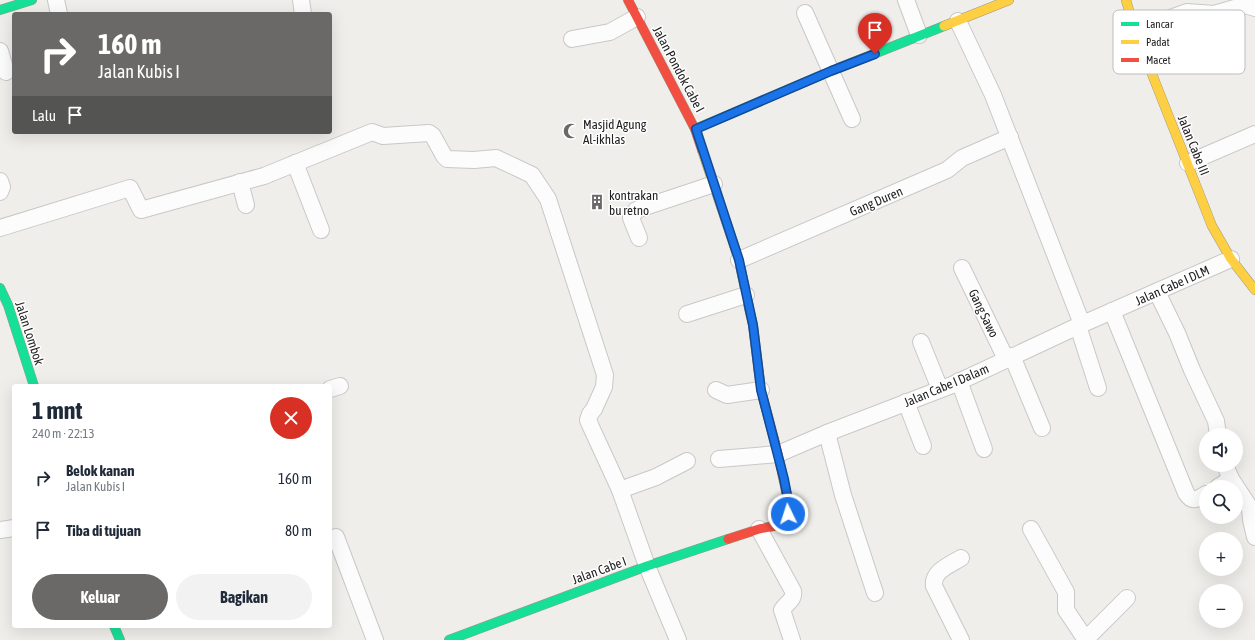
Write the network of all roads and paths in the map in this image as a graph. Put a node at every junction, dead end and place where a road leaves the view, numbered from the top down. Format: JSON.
{"nodes":[{"id":1,"x":32,"y":0,"type":"edge"},
{"id":2,"x":56,"y":0,"type":"edge"},
{"id":3,"x":301,"y":0,"type":"edge"},
{"id":4,"x":906,"y":0,"type":"edge"},
{"id":5,"x":1009,"y":0,"type":"edge"},
{"id":6,"x":1126,"y":0,"type":"edge"},
{"id":7,"x":630,"y":1,"type":"edge"},
{"id":8,"x":1255,"y":8,"type":"edge"},
{"id":9,"x":0,"y":10,"type":"edge"},
{"id":10,"x":1129,"y":10,"type":"edge"},
{"id":11,"x":1228,"y":10,"type":"edge"},
{"id":12,"x":59,"y":12,"type":"edge"},
{"id":13,"x":302,"y":12,"type":"edge"},
{"id":14,"x":805,"y":13,"type":"dead end"},
{"id":15,"x":637,"y":17,"type":"junction"},
{"id":16,"x":958,"y":20,"type":"junction"},
{"id":17,"x":919,"y":35,"type":"junction"},
{"id":18,"x":572,"y":39,"type":"dead end"},
{"id":19,"x":0,"y":51,"type":"edge"},
{"id":20,"x":831,"y":71,"type":"junction"},
{"id":21,"x":6,"y":72,"type":"dead end"},
{"id":22,"x":1152,"y":74,"type":"edge"},
{"id":23,"x":852,"y":119,"type":"dead end"},
{"id":24,"x":696,"y":129,"type":"junction"},
{"id":25,"x":1255,"y":134,"type":"edge"},
{"id":26,"x":1010,"y":137,"type":"junction"},
{"id":27,"x":295,"y":163,"type":"junction"},
{"id":28,"x":1188,"y":163,"type":"junction"},
{"id":29,"x":0,"y":181,"type":"edge"},
{"id":30,"x":240,"y":182,"type":"junction"},
{"id":31,"x":714,"y":184,"type":"junction"},
{"id":32,"x":0,"y":192,"type":"edge"},
{"id":33,"x":246,"y":205,"type":"dead end"},
{"id":34,"x":0,"y":228,"type":"edge"},
{"id":35,"x":321,"y":230,"type":"dead end"},
{"id":36,"x":639,"y":238,"type":"dead end"},
{"id":37,"x":1231,"y":259,"type":"junction"},
{"id":38,"x":739,"y":260,"type":"junction"},
{"id":39,"x":962,"y":268,"type":"dead end"},
{"id":40,"x":0,"y":288,"type":"edge"},
{"id":41,"x":1255,"y":290,"type":"edge"},
{"id":42,"x":1157,"y":292,"type":"junction"},
{"id":43,"x":746,"y":295,"type":"junction"},
{"id":44,"x":1112,"y":312,"type":"junction"},
{"id":45,"x":687,"y":314,"type":"dead end"},
{"id":46,"x":1080,"y":325,"type":"junction"},
{"id":47,"x":921,"y":342,"type":"dead end"},
{"id":48,"x":1009,"y":357,"type":"junction"},
{"id":49,"x":959,"y":381,"type":"junction"},
{"id":50,"x":33,"y":384,"type":"edge"},
{"id":51,"x":1098,"y":388,"type":"dead end"},
{"id":52,"x":940,"y":389,"type":"junction"},
{"id":53,"x":716,"y":390,"type":"dead end"},
{"id":54,"x":761,"y":390,"type":"junction"},
{"id":55,"x":906,"y":402,"type":"junction"},
{"id":56,"x":1042,"y":428,"type":"dead end"},
{"id":57,"x":1217,"y":428,"type":"edge"},
{"id":58,"x":827,"y":433,"type":"junction"},
{"id":59,"x":923,"y":446,"type":"dead end"},
{"id":60,"x":984,"y":449,"type":"dead end"},
{"id":61,"x":778,"y":454,"type":"junction"},
{"id":62,"x":719,"y":459,"type":"dead end"},
{"id":63,"x":687,"y":461,"type":"dead end"},
{"id":64,"x":1225,"y":477,"type":"edge"},
{"id":65,"x":620,"y":490,"type":"junction"},
{"id":66,"x":1199,"y":499,"type":"edge"},
{"id":67,"x":12,"y":528,"type":"edge"},
{"id":68,"x":759,"y":529,"type":"junction"},
{"id":69,"x":1031,"y":529,"type":"dead end"},
{"id":70,"x":0,"y":530,"type":"edge"},
{"id":71,"x":1255,"y":536,"type":"edge"},
{"id":72,"x":336,"y":537,"type":"dead end"},
{"id":73,"x":961,"y":558,"type":"dead end"},
{"id":74,"x":647,"y":566,"type":"junction"},
{"id":75,"x":875,"y":593,"type":"dead end"},
{"id":76,"x":1127,"y":598,"type":"dead end"},
{"id":77,"x":115,"y":628,"type":"edge"},
{"id":78,"x":469,"y":636,"type":"edge"},
{"id":79,"x":120,"y":640,"type":"edge"},
{"id":80,"x":375,"y":640,"type":"edge"},
{"id":81,"x":449,"y":640,"type":"edge"},
{"id":82,"x":678,"y":640,"type":"edge"},
{"id":83,"x":792,"y":640,"type":"edge"},
{"id":84,"x":960,"y":640,"type":"edge"},
{"id":85,"x":1085,"y":640,"type":"edge"}],
"edges":[{"from":1,"to":9,"type":"street"},
{"from":2,"to":12,"type":"street"},
{"from":3,"to":13,"type":"street"},
{"from":4,"to":17,"type":"street"},
{"from":5,"to":16,"type":"street"},
{"from":6,"to":10,"type":"street","name":"Jalan Cabe III"},
{"from":7,"to":15,"type":"street","name":"Jalan Pondok Cabe I"},
{"from":8,"to":11,"type":"street"},
{"from":14,"to":20,"type":"street"},
{"from":15,"to":18,"type":"street"},
{"from":15,"to":24,"type":"street","name":"Jalan Pondok Cabe I"},
{"from":16,"to":17,"type":"street"},
{"from":16,"to":26,"type":"street"},
{"from":17,"to":20,"type":"street"},
{"from":19,"to":21,"type":"street"},
{"from":20,"to":23,"type":"street"},
{"from":20,"to":24,"type":"street"},
{"from":22,"to":28,"type":"street","name":"Jalan Cabe III"},
{"from":24,"to":31,"type":"street","name":"Jalan Pondok Cabe I"},
{"from":25,"to":28,"type":"street"},
{"from":26,"to":38,"type":"street","name":"Gang Duren"},
{"from":26,"to":46,"type":"street"},
{"from":27,"to":30,"type":"street"},
{"from":27,"to":35,"type":"street"},
{"from":27,"to":65,"type":"street"},
{"from":28,"to":37,"type":"street","name":"Jalan Cabe III"},
{"from":29,"to":32,"type":"street"},
{"from":30,"to":33,"type":"street"},
{"from":30,"to":34,"type":"street"},
{"from":31,"to":36,"type":"street"},
{"from":31,"to":38,"type":"street","name":"Jalan Pondok Cabe I"},
{"from":37,"to":41,"type":"street","name":"Jalan Cabe III"},
{"from":37,"to":42,"type":"street","name":"Jalan Cabe I DLM"},
{"from":38,"to":43,"type":"street","name":"Jalan Pondok Cabe I"},
{"from":39,"to":48,"type":"street","name":"Gang Sawo"},
{"from":40,"to":50,"type":"street","name":"Jalan Lombok"},
{"from":42,"to":44,"type":"street","name":"Jalan Cabe I DLM"},
{"from":42,"to":57,"type":"street"},
{"from":43,"to":45,"type":"street"},
{"from":43,"to":54,"type":"street","name":"Jalan Pondok Cabe I"},
{"from":44,"to":46,"type":"street","name":"Jalan Cabe I Dalam"},
{"from":44,"to":66,"type":"street"},
{"from":46,"to":48,"type":"street","name":"Jalan Cabe I Dalam"},
{"from":46,"to":51,"type":"street"},
{"from":47,"to":52,"type":"street"},
{"from":48,"to":49,"type":"street","name":"Jalan Cabe I Dalam"},
{"from":48,"to":56,"type":"street","name":"Gang Sawo"},
{"from":49,"to":52,"type":"street","name":"Jalan Cabe I Dalam"},
{"from":49,"to":60,"type":"street"},
{"from":52,"to":55,"type":"street","name":"Jalan Cabe I Dalam"},
{"from":53,"to":54,"type":"street"},
{"from":54,"to":61,"type":"street","name":"Jalan Pondok Cabe I"},
{"from":55,"to":58,"type":"street","name":"Jalan Cabe I Dalam"},
{"from":55,"to":59,"type":"street"},
{"from":58,"to":61,"type":"street","name":"Jalan Cabe I Dalam"},
{"from":58,"to":75,"type":"street"},
{"from":61,"to":62,"type":"street","name":"Jalan Cabe I Dalam"},
{"from":61,"to":68,"type":"street","name":"Jalan Pondok Cabe I"},
{"from":63,"to":65,"type":"street"},
{"from":64,"to":71,"type":"street"},
{"from":65,"to":74,"type":"street"},
{"from":67,"to":70,"type":"street"},
{"from":68,"to":74,"type":"street","name":"Jalan Cabe I"},
{"from":68,"to":83,"type":"street"},
{"from":69,"to":85,"type":"street"},
{"from":72,"to":80,"type":"street"},
{"from":73,"to":84,"type":"street"},
{"from":74,"to":78,"type":"street","name":"Jalan Cabe I"},
{"from":74,"to":82,"type":"street"},
{"from":76,"to":85,"type":"street"},
{"from":77,"to":79,"type":"street"},
{"from":78,"to":81,"type":"street","name":"Jalan Cabe I"}]}
